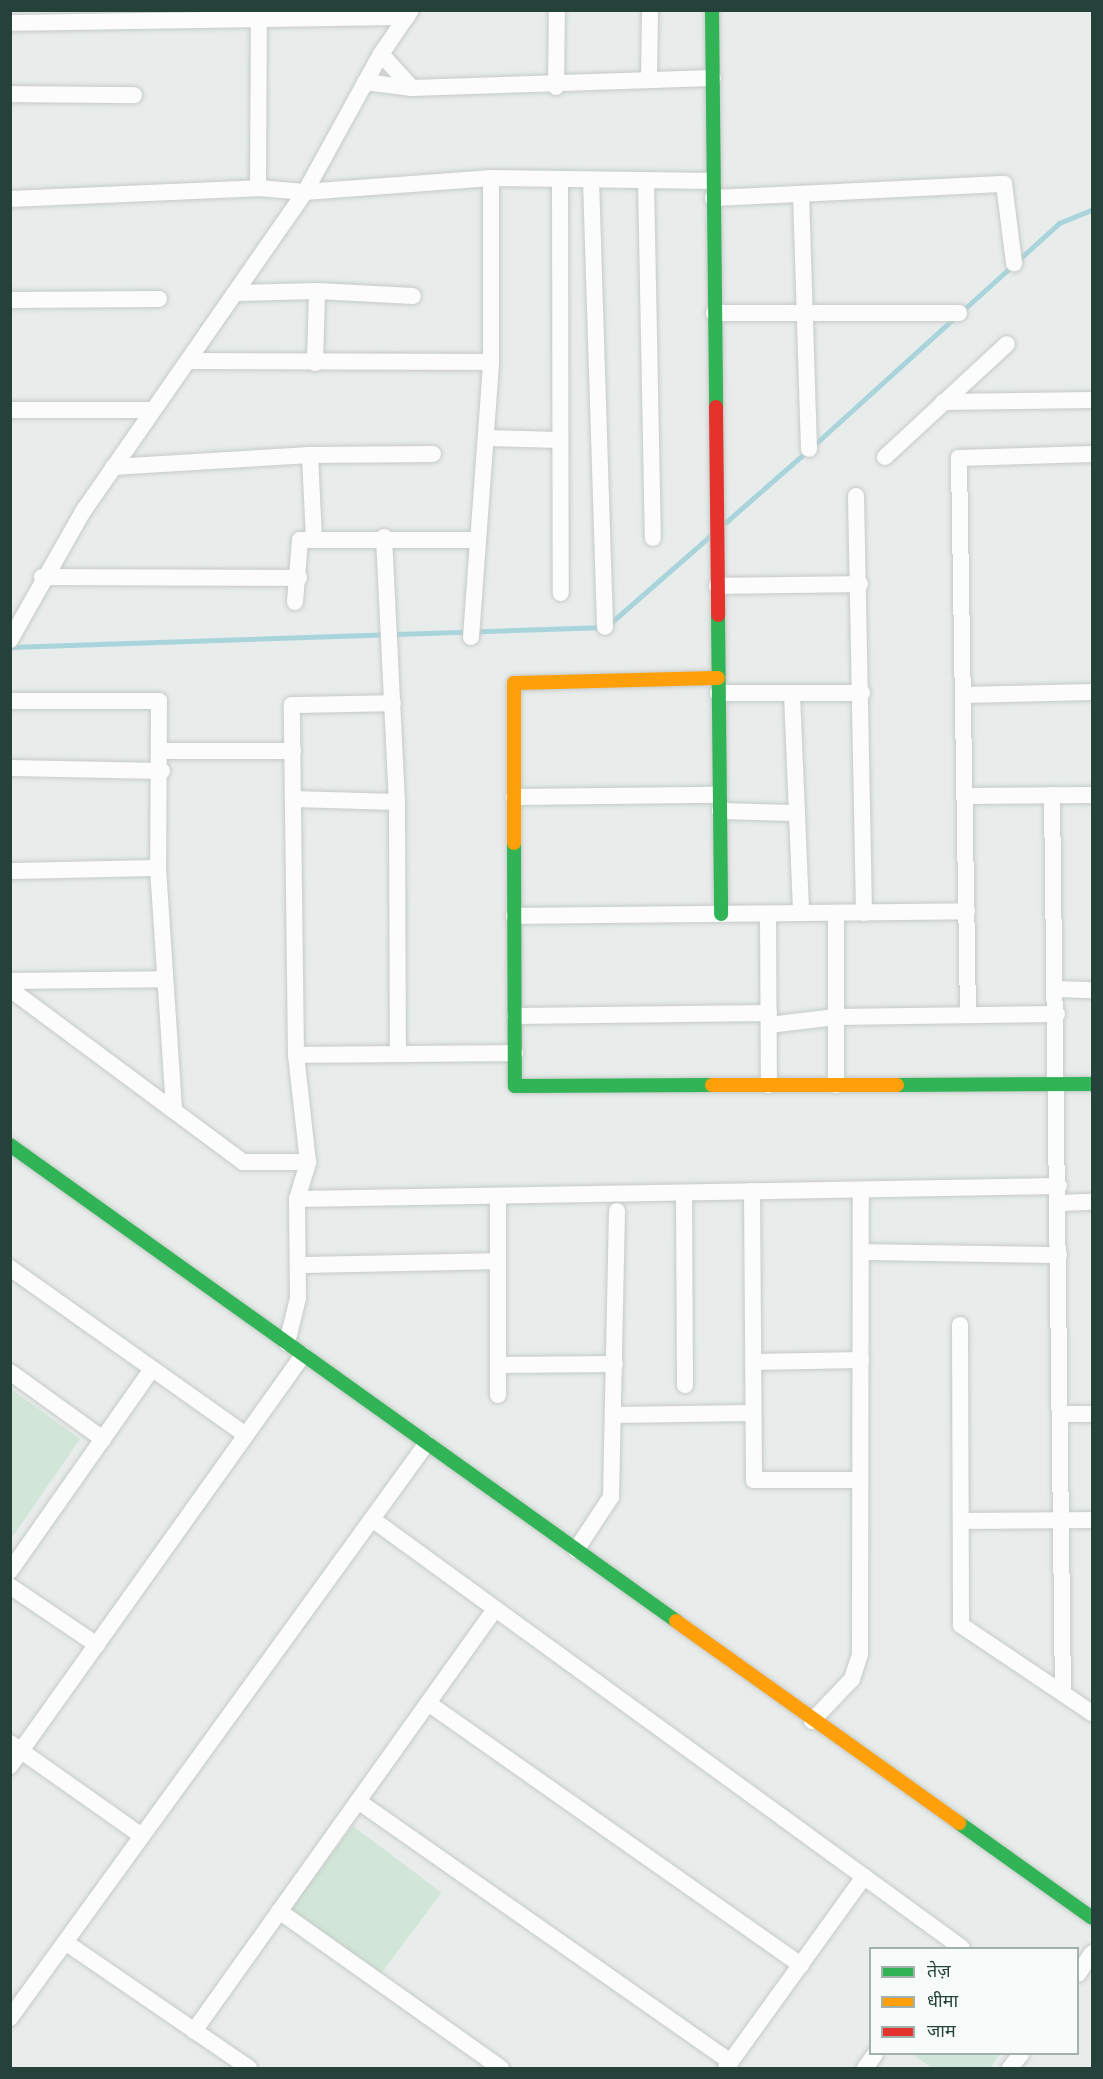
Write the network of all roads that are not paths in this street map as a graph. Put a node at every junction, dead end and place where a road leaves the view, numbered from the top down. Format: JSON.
{"nodes":[{"id":1,"x":558,"y":10,"type":"edge"},
{"id":2,"x":650,"y":10,"type":"edge"},
{"id":3,"x":712,"y":10,"type":"edge"},
{"id":4,"x":409,"y":14,"type":"edge"},
{"id":5,"x":259,"y":15,"type":"edge"},
{"id":6,"x":10,"y":23,"type":"edge"},
{"id":7,"x":381,"y":54,"type":"junction"},
{"id":8,"x":649,"y":76,"type":"junction"},
{"id":9,"x":713,"y":78,"type":"junction"},
{"id":10,"x":365,"y":82,"type":"junction"},
{"id":11,"x":556,"y":87,"type":"junction"},
{"id":12,"x":412,"y":88,"type":"junction"},
{"id":13,"x":10,"y":94,"type":"edge"},
{"id":14,"x":134,"y":95,"type":"dead end"},
{"id":15,"x":491,"y":178,"type":"junction"},
{"id":16,"x":560,"y":179,"type":"junction"},
{"id":17,"x":591,"y":180,"type":"junction"},
{"id":18,"x":646,"y":181,"type":"junction"},
{"id":19,"x":258,"y":188,"type":"junction"},
{"id":20,"x":713,"y":190,"type":"junction"},
{"id":21,"x":305,"y":192,"type":"junction"},
{"id":22,"x":801,"y":194,"type":"junction"},
{"id":23,"x":10,"y":199,"type":"edge"},
{"id":24,"x":1014,"y":263,"type":"dead end"},
{"id":25,"x":317,"y":291,"type":"junction"},
{"id":26,"x":238,"y":293,"type":"junction"},
{"id":27,"x":413,"y":296,"type":"dead end"},
{"id":28,"x":10,"y":300,"type":"edge"},
{"id":29,"x":159,"y":300,"type":"dead end"},
{"id":30,"x":714,"y":313,"type":"junction"},
{"id":31,"x":805,"y":313,"type":"junction"},
{"id":32,"x":959,"y":313,"type":"dead end"},
{"id":33,"x":1006,"y":344,"type":"dead end"},
{"id":34,"x":192,"y":361,"type":"junction"},
{"id":35,"x":491,"y":362,"type":"junction"},
{"id":36,"x":315,"y":363,"type":"junction"},
{"id":37,"x":1092,"y":400,"type":"edge"},
{"id":38,"x":943,"y":402,"type":"junction"},
{"id":39,"x":10,"y":410,"type":"edge"},
{"id":40,"x":152,"y":410,"type":"junction"},
{"id":41,"x":486,"y":438,"type":"junction"},
{"id":42,"x":561,"y":440,"type":"junction"},
{"id":43,"x":809,"y":448,"type":"dead end"},
{"id":44,"x":433,"y":454,"type":"dead end"},
{"id":45,"x":1092,"y":454,"type":"edge"},
{"id":46,"x":310,"y":455,"type":"junction"},
{"id":47,"x":885,"y":457,"type":"dead end"},
{"id":48,"x":113,"y":467,"type":"junction"},
{"id":49,"x":856,"y":496,"type":"dead end"},
{"id":50,"x":384,"y":537,"type":"junction"},
{"id":51,"x":653,"y":537,"type":"dead end"},
{"id":52,"x":314,"y":540,"type":"junction"},
{"id":53,"x":478,"y":540,"type":"junction"},
{"id":54,"x":42,"y":577,"type":"junction"},
{"id":55,"x":299,"y":578,"type":"junction"},
{"id":56,"x":860,"y":584,"type":"junction"},
{"id":57,"x":717,"y":586,"type":"junction"},
{"id":58,"x":561,"y":593,"type":"dead end"},
{"id":59,"x":295,"y":602,"type":"dead end"},
{"id":60,"x":605,"y":627,"type":"dead end"},
{"id":61,"x":12,"y":636,"type":"edge"},
{"id":62,"x":471,"y":637,"type":"dead end"},
{"id":63,"x":718,"y":685,"type":"junction"},
{"id":64,"x":1092,"y":692,"type":"edge"},
{"id":65,"x":862,"y":693,"type":"junction"},
{"id":66,"x":792,"y":695,"type":"junction"},
{"id":67,"x":963,"y":695,"type":"junction"},
{"id":68,"x":10,"y":701,"type":"edge"},
{"id":69,"x":393,"y":703,"type":"junction"},
{"id":70,"x":162,"y":751,"type":"junction"},
{"id":71,"x":293,"y":751,"type":"junction"},
{"id":72,"x":10,"y":768,"type":"edge"},
{"id":73,"x":162,"y":771,"type":"junction"},
{"id":74,"x":1052,"y":795,"type":"junction"},
{"id":75,"x":1092,"y":795,"type":"edge"},
{"id":76,"x":965,"y":796,"type":"junction"},
{"id":77,"x":514,"y":798,"type":"junction"},
{"id":78,"x":293,"y":799,"type":"junction"},
{"id":79,"x":398,"y":802,"type":"junction"},
{"id":80,"x":719,"y":803,"type":"junction"},
{"id":81,"x":793,"y":813,"type":"junction"},
{"id":82,"x":158,"y":868,"type":"junction"},
{"id":83,"x":10,"y":871,"type":"edge"},
{"id":84,"x":967,"y":911,"type":"junction"},
{"id":85,"x":801,"y":913,"type":"junction"},
{"id":86,"x":836,"y":913,"type":"junction"},
{"id":87,"x":864,"y":913,"type":"junction"},
{"id":88,"x":721,"y":914,"type":"junction"},
{"id":89,"x":768,"y":914,"type":"junction"},
{"id":90,"x":514,"y":916,"type":"junction"},
{"id":91,"x":163,"y":979,"type":"junction"},
{"id":92,"x":10,"y":981,"type":"edge"},
{"id":93,"x":10,"y":989,"type":"edge"},
{"id":94,"x":1056,"y":989,"type":"junction"},
{"id":95,"x":1092,"y":990,"type":"edge"},
{"id":96,"x":1057,"y":1014,"type":"junction"},
{"id":97,"x":968,"y":1015,"type":"junction"},
{"id":98,"x":515,"y":1016,"type":"junction"},
{"id":99,"x":836,"y":1017,"type":"junction"},
{"id":100,"x":769,"y":1019,"type":"junction"},
{"id":101,"x":515,"y":1053,"type":"junction"},
{"id":102,"x":398,"y":1054,"type":"junction"},
{"id":103,"x":296,"y":1055,"type":"junction"},
{"id":104,"x":1058,"y":1084,"type":"junction"},
{"id":105,"x":1092,"y":1084,"type":"edge"},
{"id":106,"x":769,"y":1085,"type":"junction"},
{"id":107,"x":836,"y":1085,"type":"junction"},
{"id":108,"x":174,"y":1110,"type":"junction"},
{"id":109,"x":10,"y":1145,"type":"edge"},
{"id":110,"x":308,"y":1162,"type":"junction"},
{"id":111,"x":1059,"y":1186,"type":"junction"},
{"id":112,"x":861,"y":1190,"type":"junction"},
{"id":113,"x":752,"y":1191,"type":"junction"},
{"id":114,"x":684,"y":1193,"type":"junction"},
{"id":115,"x":498,"y":1196,"type":"junction"},
{"id":116,"x":297,"y":1199,"type":"junction"},
{"id":117,"x":1092,"y":1202,"type":"edge"},
{"id":118,"x":1059,"y":1203,"type":"junction"},
{"id":119,"x":617,"y":1211,"type":"dead end"},
{"id":120,"x":861,"y":1252,"type":"junction"},
{"id":121,"x":1059,"y":1255,"type":"junction"},
{"id":122,"x":498,"y":1261,"type":"junction"},
{"id":123,"x":298,"y":1265,"type":"junction"},
{"id":124,"x":10,"y":1268,"type":"edge"},
{"id":125,"x":960,"y":1325,"type":"dead end"},
{"id":126,"x":287,"y":1343,"type":"junction"},
{"id":127,"x":303,"y":1355,"type":"junction"},
{"id":128,"x":861,"y":1360,"type":"junction"},
{"id":129,"x":753,"y":1362,"type":"junction"},
{"id":130,"x":615,"y":1364,"type":"junction"},
{"id":131,"x":498,"y":1365,"type":"junction"},
{"id":132,"x":152,"y":1369,"type":"junction"},
{"id":133,"x":10,"y":1372,"type":"edge"},
{"id":134,"x":685,"y":1385,"type":"dead end"},
{"id":135,"x":498,"y":1395,"type":"dead end"},
{"id":136,"x":753,"y":1413,"type":"junction"},
{"id":137,"x":1060,"y":1414,"type":"junction"},
{"id":138,"x":1092,"y":1414,"type":"edge"},
{"id":139,"x":614,"y":1415,"type":"junction"},
{"id":140,"x":246,"y":1435,"type":"junction"},
{"id":141,"x":103,"y":1439,"type":"junction"},
{"id":142,"x":427,"y":1443,"type":"junction"},
{"id":143,"x":860,"y":1480,"type":"junction"},
{"id":144,"x":372,"y":1519,"type":"junction"},
{"id":145,"x":1062,"y":1520,"type":"junction"},
{"id":146,"x":1092,"y":1520,"type":"edge"},
{"id":147,"x":961,"y":1521,"type":"junction"},
{"id":148,"x":576,"y":1550,"type":"junction"},
{"id":149,"x":10,"y":1571,"type":"edge"},
{"id":150,"x":10,"y":1586,"type":"edge"},
{"id":151,"x":495,"y":1609,"type":"junction"},
{"id":152,"x":96,"y":1645,"type":"junction"},
{"id":153,"x":1063,"y":1693,"type":"junction"},
{"id":154,"x":429,"y":1703,"type":"junction"},
{"id":155,"x":1092,"y":1713,"type":"edge"},
{"id":156,"x":812,"y":1721,"type":"junction"},
{"id":157,"x":16,"y":1747,"type":"edge"},
{"id":158,"x":10,"y":1766,"type":"edge"},
{"id":159,"x":358,"y":1801,"type":"junction"},
{"id":160,"x":142,"y":1836,"type":"junction"},
{"id":161,"x":864,"y":1877,"type":"junction"},
{"id":162,"x":279,"y":1911,"type":"junction"},
{"id":163,"x":1092,"y":1918,"type":"edge"},
{"id":164,"x":66,"y":1942,"type":"junction"},
{"id":165,"x":955,"y":1946,"type":"edge"},
{"id":166,"x":1092,"y":1953,"type":"edge"},
{"id":167,"x":801,"y":1965,"type":"junction"},
{"id":168,"x":1079,"y":1971,"type":"edge"},
{"id":169,"x":10,"y":2018,"type":"edge"},
{"id":170,"x":194,"y":2031,"type":"junction"},
{"id":171,"x":874,"y":2055,"type":"edge"},
{"id":172,"x":1020,"y":2055,"type":"edge"},
{"id":173,"x":729,"y":2065,"type":"edge"},
{"id":174,"x":249,"y":2068,"type":"edge"},
{"id":175,"x":501,"y":2068,"type":"edge"},
{"id":176,"x":865,"y":2068,"type":"edge"},
{"id":177,"x":1010,"y":2068,"type":"edge"}],
"edges":[{"from":1,"to":11,"type":"street"},
{"from":2,"to":8,"type":"street"},
{"from":3,"to":9,"type":"street"},
{"from":4,"to":5,"type":"street"},
{"from":4,"to":7,"type":"street"},
{"from":5,"to":6,"type":"street"},
{"from":5,"to":19,"type":"street"},
{"from":7,"to":10,"type":"street"},
{"from":7,"to":12,"type":"street"},
{"from":8,"to":9,"type":"street"},
{"from":8,"to":11,"type":"street"},
{"from":9,"to":20,"type":"street"},
{"from":10,"to":12,"type":"street"},
{"from":10,"to":21,"type":"street"},
{"from":11,"to":12,"type":"street"},
{"from":13,"to":14,"type":"street"},
{"from":15,"to":16,"type":"street"},
{"from":15,"to":21,"type":"street"},
{"from":15,"to":35,"type":"street"},
{"from":16,"to":17,"type":"street"},
{"from":16,"to":42,"type":"street"},
{"from":17,"to":18,"type":"street"},
{"from":17,"to":60,"type":"street"},
{"from":18,"to":20,"type":"street"},
{"from":18,"to":51,"type":"street"},
{"from":19,"to":21,"type":"street"},
{"from":19,"to":23,"type":"street"},
{"from":20,"to":22,"type":"street"},
{"from":20,"to":30,"type":"street"},
{"from":21,"to":26,"type":"street"},
{"from":22,"to":24,"type":"street"},
{"from":22,"to":31,"type":"street"},
{"from":25,"to":26,"type":"street"},
{"from":25,"to":27,"type":"street"},
{"from":25,"to":36,"type":"street"},
{"from":26,"to":34,"type":"street"},
{"from":28,"to":29,"type":"street"},
{"from":30,"to":31,"type":"street"},
{"from":30,"to":57,"type":"street"},
{"from":31,"to":32,"type":"street"},
{"from":31,"to":43,"type":"street"},
{"from":33,"to":38,"type":"street"},
{"from":34,"to":36,"type":"street"},
{"from":34,"to":40,"type":"street"},
{"from":35,"to":36,"type":"street"},
{"from":35,"to":41,"type":"street"},
{"from":37,"to":38,"type":"street"},
{"from":38,"to":47,"type":"street"},
{"from":39,"to":40,"type":"street"},
{"from":40,"to":48,"type":"street"},
{"from":41,"to":42,"type":"street"},
{"from":41,"to":53,"type":"street"},
{"from":42,"to":58,"type":"street"},
{"from":44,"to":46,"type":"street"},
{"from":45,"to":67,"type":"street"},
{"from":46,"to":48,"type":"street"},
{"from":46,"to":52,"type":"street"},
{"from":48,"to":54,"type":"street"},
{"from":49,"to":56,"type":"street"},
{"from":50,"to":52,"type":"street"},
{"from":50,"to":53,"type":"street"},
{"from":50,"to":69,"type":"street"},
{"from":52,"to":55,"type":"street"},
{"from":53,"to":62,"type":"street"},
{"from":54,"to":55,"type":"street"},
{"from":54,"to":61,"type":"street"},
{"from":55,"to":59,"type":"street"},
{"from":56,"to":57,"type":"street"},
{"from":56,"to":65,"type":"street"},
{"from":57,"to":63,"type":"street"},
{"from":63,"to":66,"type":"street"},
{"from":63,"to":77,"type":"street"},
{"from":63,"to":80,"type":"street"},
{"from":64,"to":67,"type":"street"},
{"from":65,"to":66,"type":"street"},
{"from":65,"to":87,"type":"street"},
{"from":66,"to":81,"type":"street"},
{"from":67,"to":76,"type":"street"},
{"from":68,"to":70,"type":"street"},
{"from":69,"to":71,"type":"street"},
{"from":69,"to":79,"type":"street"},
{"from":70,"to":71,"type":"street"},
{"from":70,"to":73,"type":"street"},
{"from":71,"to":78,"type":"street"},
{"from":72,"to":73,"type":"street"},
{"from":73,"to":82,"type":"street"},
{"from":74,"to":75,"type":"street"},
{"from":74,"to":76,"type":"street"},
{"from":74,"to":94,"type":"street"},
{"from":76,"to":84,"type":"street"},
{"from":77,"to":80,"type":"street"},
{"from":77,"to":90,"type":"street"},
{"from":78,"to":79,"type":"street"},
{"from":78,"to":103,"type":"street"},
{"from":79,"to":102,"type":"street"},
{"from":80,"to":81,"type":"street"},
{"from":80,"to":88,"type":"street"},
{"from":81,"to":85,"type":"street"},
{"from":82,"to":83,"type":"street"},
{"from":82,"to":91,"type":"street"},
{"from":84,"to":87,"type":"street"},
{"from":84,"to":97,"type":"street"},
{"from":85,"to":86,"type":"street"},
{"from":85,"to":89,"type":"street"},
{"from":86,"to":87,"type":"street"},
{"from":86,"to":99,"type":"street"},
{"from":88,"to":89,"type":"street"},
{"from":88,"to":90,"type":"street"},
{"from":89,"to":100,"type":"street"},
{"from":90,"to":98,"type":"street"},
{"from":91,"to":92,"type":"street"},
{"from":91,"to":108,"type":"street"},
{"from":93,"to":108,"type":"street"},
{"from":94,"to":95,"type":"street"},
{"from":94,"to":96,"type":"street"},
{"from":96,"to":97,"type":"street"},
{"from":96,"to":104,"type":"street"},
{"from":97,"to":99,"type":"street"},
{"from":98,"to":100,"type":"street"},
{"from":98,"to":101,"type":"street"},
{"from":99,"to":100,"type":"street"},
{"from":99,"to":107,"type":"street"},
{"from":100,"to":106,"type":"street"},
{"from":101,"to":102,"type":"street"},
{"from":101,"to":106,"type":"street"},
{"from":102,"to":103,"type":"street"},
{"from":103,"to":110,"type":"street"},
{"from":104,"to":105,"type":"street"},
{"from":104,"to":107,"type":"street"},
{"from":104,"to":111,"type":"street"},
{"from":106,"to":107,"type":"street"},
{"from":108,"to":110,"type":"street"},
{"from":109,"to":126,"type":"street"},
{"from":110,"to":116,"type":"street"},
{"from":111,"to":112,"type":"street"},
{"from":111,"to":118,"type":"street"},
{"from":112,"to":113,"type":"street"},
{"from":112,"to":120,"type":"street"},
{"from":113,"to":114,"type":"street"},
{"from":113,"to":129,"type":"street"},
{"from":114,"to":115,"type":"street"},
{"from":114,"to":134,"type":"street"},
{"from":115,"to":116,"type":"street"},
{"from":115,"to":122,"type":"street"},
{"from":116,"to":123,"type":"street"},
{"from":117,"to":118,"type":"street"},
{"from":118,"to":121,"type":"street"},
{"from":119,"to":130,"type":"street"},
{"from":120,"to":121,"type":"street"},
{"from":120,"to":128,"type":"street"},
{"from":121,"to":137,"type":"street"},
{"from":122,"to":123,"type":"street"},
{"from":122,"to":131,"type":"street"},
{"from":123,"to":126,"type":"street"},
{"from":124,"to":132,"type":"street"},
{"from":125,"to":147,"type":"street"},
{"from":126,"to":127,"type":"street"},
{"from":127,"to":140,"type":"street"},
{"from":127,"to":142,"type":"street"},
{"from":128,"to":129,"type":"street"},
{"from":128,"to":143,"type":"street"},
{"from":129,"to":136,"type":"street"},
{"from":130,"to":131,"type":"street"},
{"from":130,"to":139,"type":"street"},
{"from":131,"to":135,"type":"street"},
{"from":132,"to":140,"type":"street"},
{"from":132,"to":141,"type":"street"},
{"from":133,"to":141,"type":"street"},
{"from":136,"to":139,"type":"street"},
{"from":136,"to":143,"type":"street"},
{"from":137,"to":138,"type":"street"},
{"from":137,"to":145,"type":"street"},
{"from":139,"to":148,"type":"street"},
{"from":140,"to":152,"type":"street"},
{"from":141,"to":149,"type":"street"},
{"from":142,"to":144,"type":"street"},
{"from":142,"to":148,"type":"street"},
{"from":143,"to":156,"type":"street"},
{"from":144,"to":151,"type":"street"},
{"from":144,"to":160,"type":"street"},
{"from":145,"to":146,"type":"street"},
{"from":145,"to":147,"type":"street"},
{"from":145,"to":153,"type":"street"},
{"from":147,"to":153,"type":"street"},
{"from":148,"to":156,"type":"street"},
{"from":150,"to":152,"type":"street"},
{"from":151,"to":154,"type":"street"},
{"from":151,"to":161,"type":"street"},
{"from":152,"to":157,"type":"street"},
{"from":153,"to":155,"type":"street"},
{"from":154,"to":159,"type":"street"},
{"from":154,"to":167,"type":"street"},
{"from":156,"to":163,"type":"street"},
{"from":157,"to":158,"type":"street"},
{"from":157,"to":160,"type":"street"},
{"from":159,"to":162,"type":"street"},
{"from":159,"to":173,"type":"street"},
{"from":160,"to":164,"type":"street"},
{"from":161,"to":165,"type":"street"},
{"from":161,"to":167,"type":"street"},
{"from":162,"to":170,"type":"street"},
{"from":162,"to":175,"type":"street"},
{"from":164,"to":169,"type":"street"},
{"from":164,"to":170,"type":"street"},
{"from":166,"to":168,"type":"street"},
{"from":167,"to":173,"type":"street"},
{"from":170,"to":174,"type":"street"},
{"from":171,"to":176,"type":"street"},
{"from":172,"to":177,"type":"street"}]}
